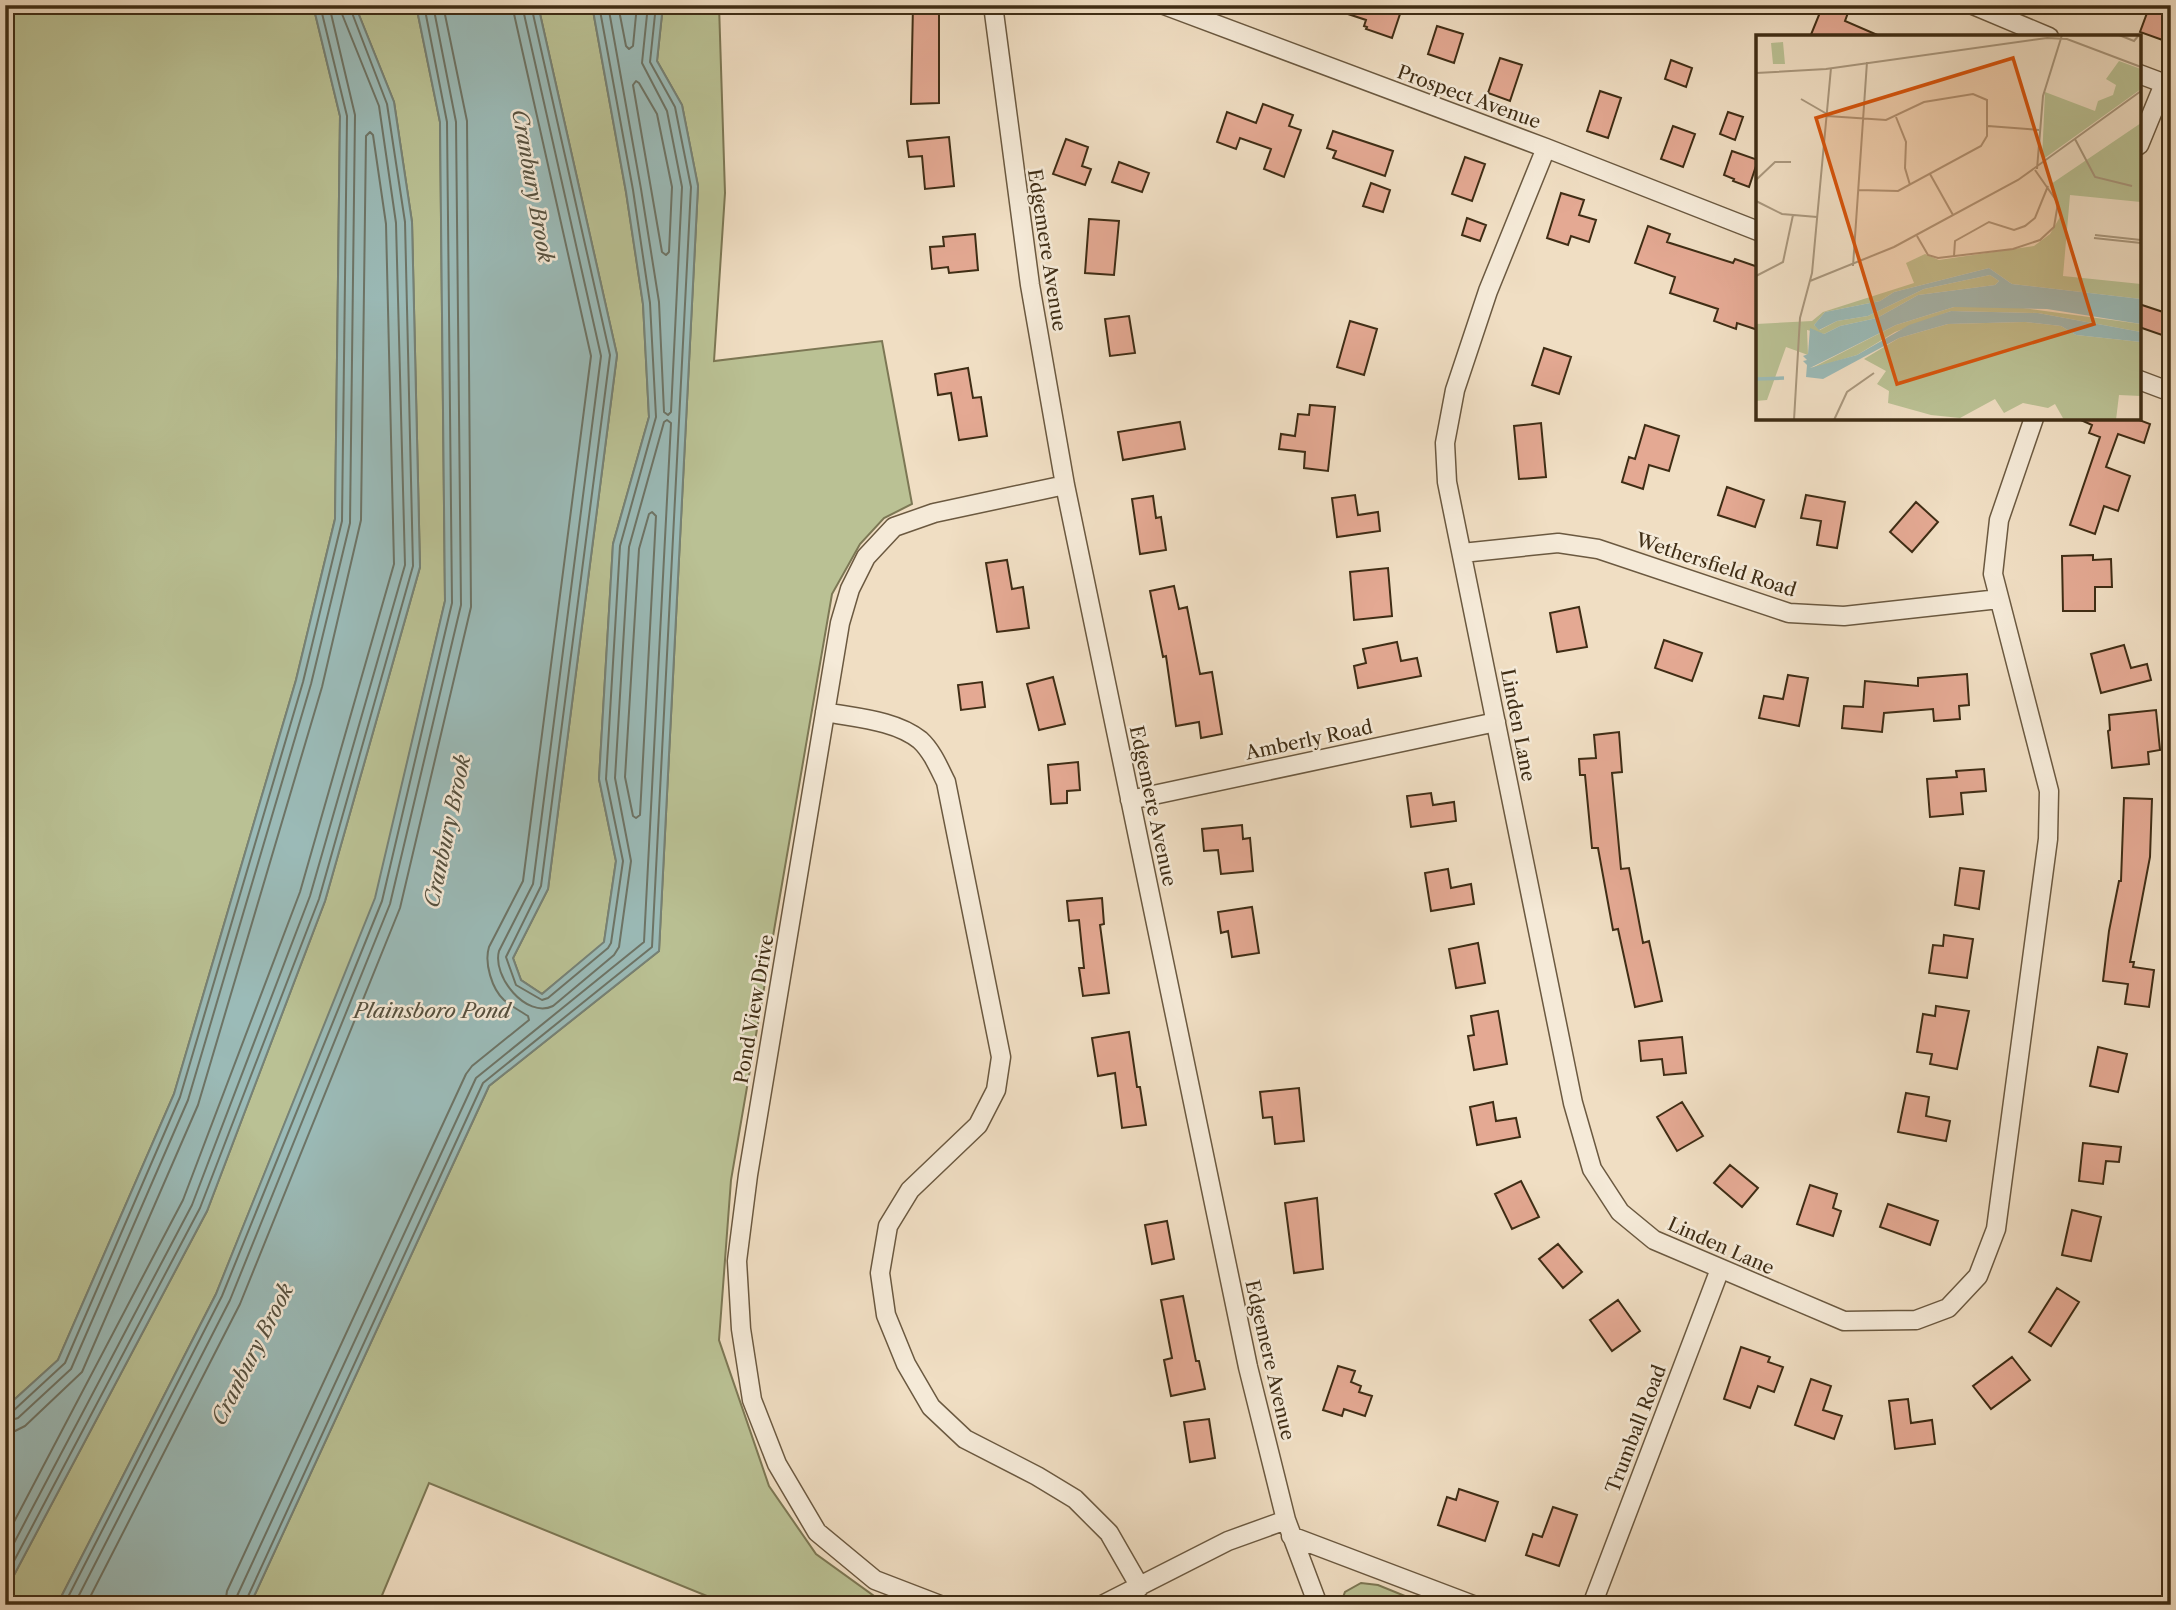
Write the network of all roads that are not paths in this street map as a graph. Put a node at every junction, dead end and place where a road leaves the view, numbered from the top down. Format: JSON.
{"nodes":[{"id":1,"x":993,"y":5,"type":"edge"},
{"id":2,"x":1164,"y":5,"type":"edge"},
{"id":3,"x":1973,"y":5,"type":"edge"},
{"id":4,"x":2044,"y":35,"type":"edge"},
{"id":5,"x":2141,"y":75,"type":"edge"},
{"id":6,"x":2167,"y":85,"type":"edge"},
{"id":7,"x":2141,"y":141,"type":"edge"},
{"id":8,"x":1546,"y":148,"type":"junction"},
{"id":9,"x":1756,"y":230,"type":"edge"},
{"id":10,"x":2141,"y":381,"type":"edge"},
{"id":11,"x":2171,"y":392,"type":"edge"},
{"id":12,"x":2033,"y":420,"type":"edge"},
{"id":13,"x":1065,"y":485,"type":"junction"},
{"id":14,"x":1462,"y":553,"type":"junction"},
{"id":15,"x":1999,"y":599,"type":"junction"},
{"id":16,"x":825,"y":712,"type":"junction"},
{"id":17,"x":1496,"y":722,"type":"junction"},
{"id":18,"x":1130,"y":800,"type":"junction"},
{"id":19,"x":1720,"y":1269,"type":"junction"},
{"id":20,"x":1289,"y":1528,"type":"junction"},
{"id":21,"x":1140,"y":1587,"type":"junction"},
{"id":22,"x":940,"y":1605,"type":"edge"},
{"id":23,"x":1102,"y":1605,"type":"edge"},
{"id":24,"x":1318,"y":1605,"type":"edge"},
{"id":25,"x":1473,"y":1605,"type":"edge"},
{"id":26,"x":1592,"y":1605,"type":"edge"}],
"edges":[{"from":1,"to":13,"type":"street","name":"Edgemere Avenue"},
{"from":2,"to":8,"type":"street","name":"Prospect Avenue"},
{"from":3,"to":4,"type":"street"},
{"from":5,"to":6,"type":"street"},
{"from":6,"to":7,"type":"street"},
{"from":8,"to":9,"type":"street","name":"Prospect Avenue"},
{"from":8,"to":14,"type":"street","name":"Linden Lane"},
{"from":10,"to":11,"type":"street"},
{"from":12,"to":15,"type":"street","name":"Linden Lane"},
{"from":13,"to":16,"type":"street","name":"Pond View Drive"},
{"from":13,"to":18,"type":"street","name":"Edgemere Avenue"},
{"from":14,"to":15,"type":"street","name":"Wethersfield Road"},
{"from":14,"to":17,"type":"street","name":"Linden Lane"},
{"from":15,"to":19,"type":"street","name":"Linden Lane"},
{"from":16,"to":21,"type":"street"},
{"from":16,"to":22,"type":"street","name":"Pond View Drive"},
{"from":17,"to":18,"type":"street","name":"Amberly Road"},
{"from":17,"to":19,"type":"street","name":"Linden Lane"},
{"from":18,"to":20,"type":"street","name":"Edgemere Avenue"},
{"from":19,"to":26,"type":"street","name":"Trumball Road"},
{"from":20,"to":21,"type":"street"},
{"from":20,"to":24,"type":"street","name":"Edgemere Avenue"},
{"from":20,"to":25,"type":"street"},
{"from":21,"to":23,"type":"street"}]}
